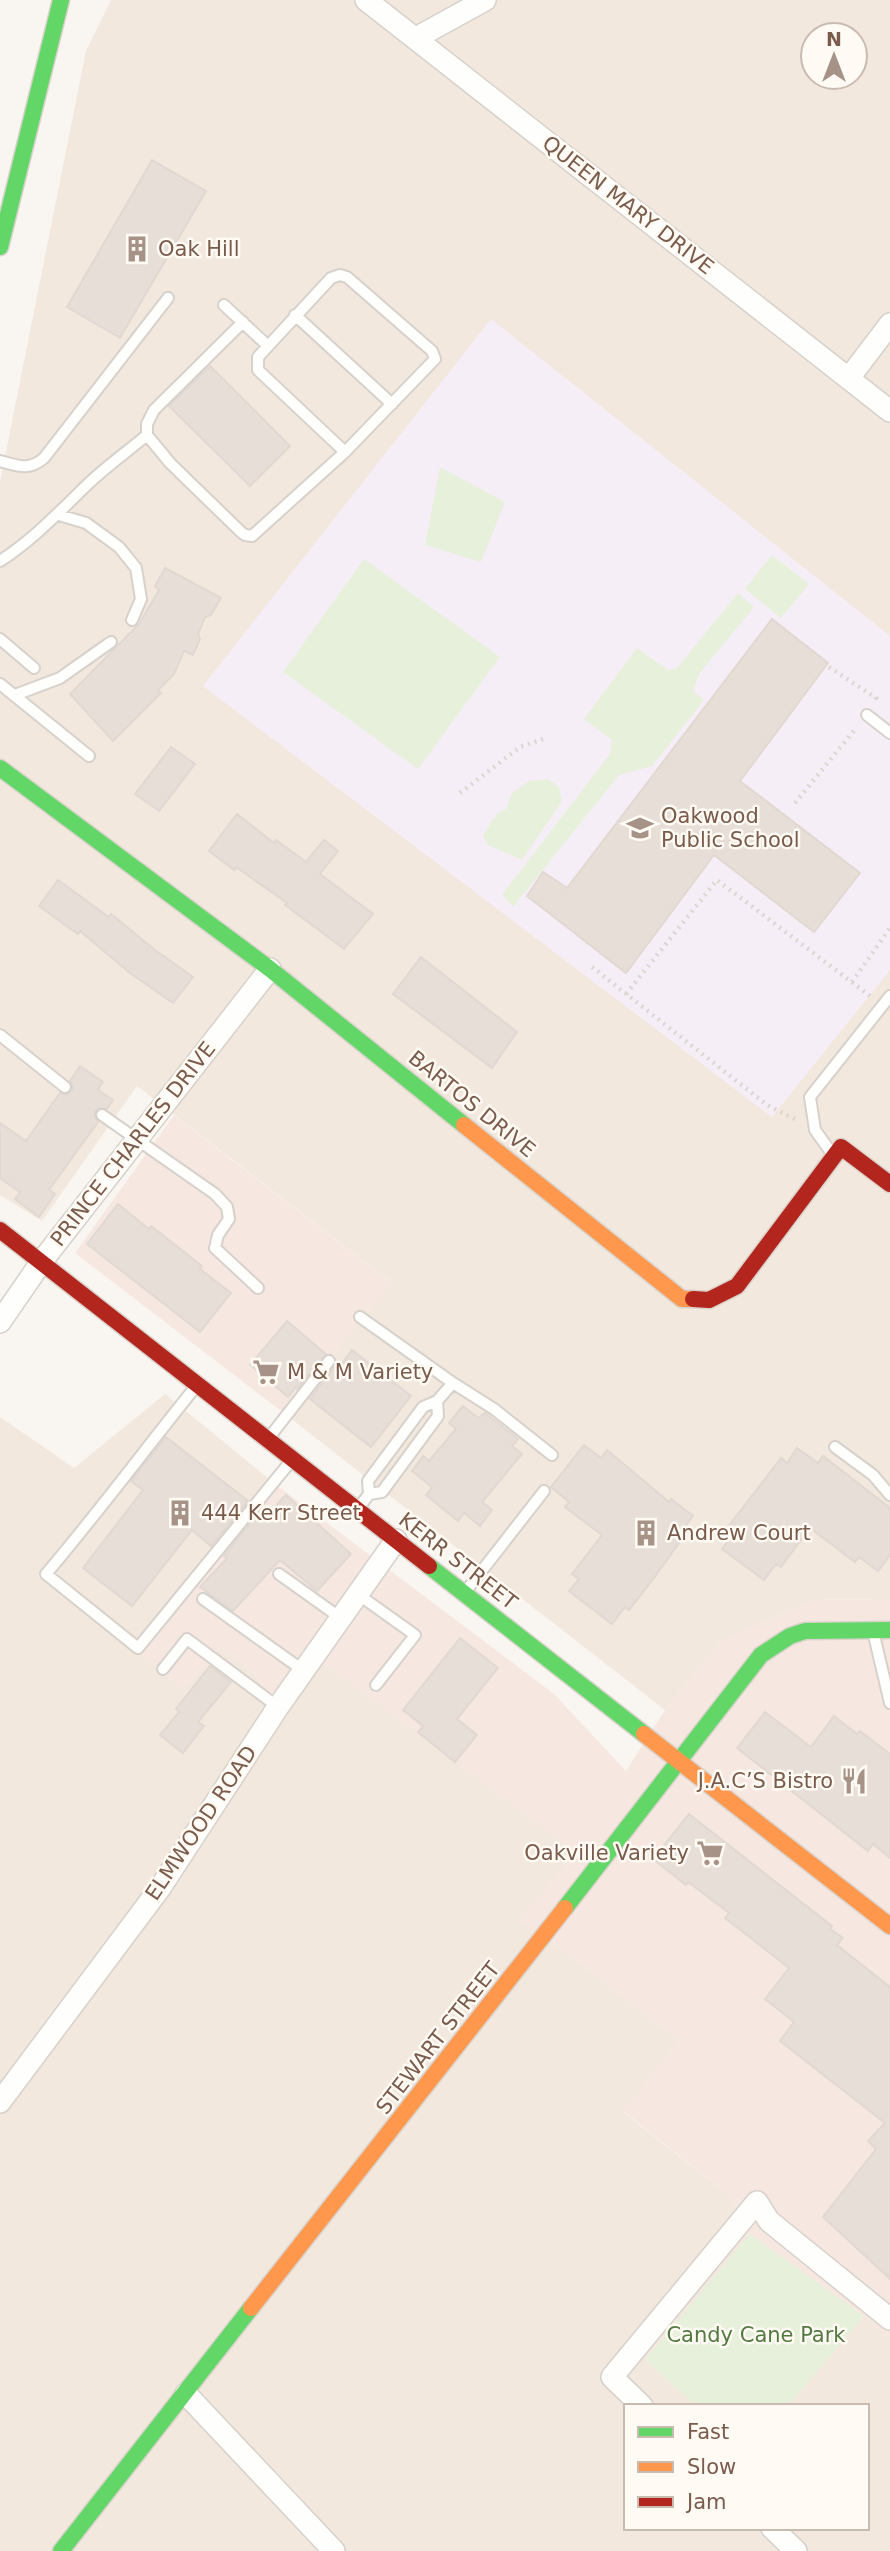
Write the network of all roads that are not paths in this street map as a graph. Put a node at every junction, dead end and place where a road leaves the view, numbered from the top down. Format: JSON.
{"nodes":[{"id":1,"x":61,"y":0,"type":"edge"},
{"id":2,"x":366,"y":0,"type":"edge"},
{"id":3,"x":485,"y":0,"type":"edge"},
{"id":4,"x":416,"y":38,"type":"junction"},
{"id":5,"x":0,"y":247,"type":"edge"},
{"id":6,"x":169,"y":298,"type":"dead end"},
{"id":7,"x":224,"y":305,"type":"dead end"},
{"id":8,"x":295,"y":315,"type":"junction"},
{"id":9,"x":243,"y":322,"type":"junction"},
{"id":10,"x":890,"y":324,"type":"edge"},
{"id":11,"x":268,"y":345,"type":"junction"},
{"id":12,"x":849,"y":378,"type":"junction"},
{"id":13,"x":392,"y":404,"type":"junction"},
{"id":14,"x":890,"y":411,"type":"edge"},
{"id":15,"x":147,"y":435,"type":"junction"},
{"id":16,"x":345,"y":452,"type":"junction"},
{"id":17,"x":0,"y":461,"type":"edge"},
{"id":18,"x":59,"y":515,"type":"junction"},
{"id":19,"x":0,"y":561,"type":"edge"},
{"id":20,"x":132,"y":620,"type":"dead end"},
{"id":21,"x":0,"y":639,"type":"edge"},
{"id":22,"x":111,"y":642,"type":"dead end"},
{"id":23,"x":34,"y":668,"type":"dead end"},
{"id":24,"x":0,"y":684,"type":"edge"},
{"id":25,"x":15,"y":695,"type":"junction"},
{"id":26,"x":867,"y":715,"type":"road end"},
{"id":27,"x":890,"y":733,"type":"edge"},
{"id":28,"x":89,"y":756,"type":"dead end"},
{"id":29,"x":0,"y":768,"type":"edge"},
{"id":30,"x":270,"y":969,"type":"junction"},
{"id":31,"x":886,"y":1001,"type":"edge"},
{"id":32,"x":0,"y":1035,"type":"edge"},
{"id":33,"x":65,"y":1087,"type":"dead end"},
{"id":34,"x":102,"y":1115,"type":"dead end"},
{"id":35,"x":136,"y":1140,"type":"junction"},
{"id":36,"x":834,"y":1156,"type":"junction"},
{"id":37,"x":890,"y":1184,"type":"edge"},
{"id":38,"x":0,"y":1230,"type":"edge"},
{"id":39,"x":42,"y":1261,"type":"junction"},
{"id":40,"x":258,"y":1288,"type":"dead end"},
{"id":41,"x":360,"y":1317,"type":"dead end"},
{"id":42,"x":0,"y":1322,"type":"edge"},
{"id":43,"x":329,"y":1361,"type":"dead end"},
{"id":44,"x":453,"y":1383,"type":"junction"},
{"id":45,"x":198,"y":1384,"type":"junction"},
{"id":46,"x":438,"y":1401,"type":"junction"},
{"id":47,"x":268,"y":1439,"type":"junction"},
{"id":48,"x":835,"y":1447,"type":"dead end"},
{"id":49,"x":552,"y":1455,"type":"dead end"},
{"id":50,"x":293,"y":1458,"type":"junction"},
{"id":51,"x":544,"y":1491,"type":"dead end"},
{"id":52,"x":369,"y":1494,"type":"junction"},
{"id":53,"x":890,"y":1496,"type":"edge"},
{"id":54,"x":357,"y":1510,"type":"junction"},
{"id":55,"x":396,"y":1540,"type":"junction"},
{"id":56,"x":279,"y":1574,"type":"dead end"},
{"id":57,"x":465,"y":1594,"type":"junction"},
{"id":58,"x":359,"y":1595,"type":"junction"},
{"id":59,"x":203,"y":1599,"type":"dead end"},
{"id":60,"x":342,"y":1619,"type":"junction"},
{"id":61,"x":890,"y":1630,"type":"edge"},
{"id":62,"x":873,"y":1631,"type":"junction"},
{"id":63,"x":163,"y":1669,"type":"dead end"},
{"id":64,"x":304,"y":1671,"type":"junction"},
{"id":65,"x":376,"y":1685,"type":"dead end"},
{"id":66,"x":890,"y":1703,"type":"edge"},
{"id":67,"x":278,"y":1707,"type":"junction"},
{"id":68,"x":680,"y":1762,"type":"junction"},
{"id":69,"x":890,"y":1926,"type":"edge"},
{"id":70,"x":0,"y":2102,"type":"edge"},
{"id":71,"x":890,"y":2319,"type":"edge"},
{"id":72,"x":186,"y":2394,"type":"junction"},
{"id":73,"x":640,"y":2404,"type":"edge"},
{"id":74,"x":774,"y":2530,"type":"edge"},
{"id":75,"x":61,"y":2551,"type":"edge"},
{"id":76,"x":334,"y":2551,"type":"edge"},
{"id":77,"x":796,"y":2551,"type":"edge"}],
"edges":[{"from":1,"to":5,"type":"street"},
{"from":2,"to":4,"type":"street","name":"QUEEN MARY DRIVE"},
{"from":3,"to":4,"type":"street"},
{"from":4,"to":12,"type":"street","name":"QUEEN MARY DRIVE"},
{"from":6,"to":17,"type":"lane"},
{"from":7,"to":9,"type":"lane"},
{"from":8,"to":11,"type":"lane"},
{"from":8,"to":13,"type":"lane"},
{"from":8,"to":13,"type":"lane"},
{"from":9,"to":11,"type":"lane"},
{"from":9,"to":15,"type":"lane"},
{"from":10,"to":12,"type":"street"},
{"from":11,"to":16,"type":"lane"},
{"from":12,"to":14,"type":"street","name":"QUEEN MARY DRIVE"},
{"from":13,"to":16,"type":"lane"},
{"from":15,"to":16,"type":"lane"},
{"from":15,"to":18,"type":"lane"},
{"from":18,"to":19,"type":"lane"},
{"from":18,"to":20,"type":"lane"},
{"from":21,"to":23,"type":"lane"},
{"from":22,"to":25,"type":"lane"},
{"from":24,"to":25,"type":"lane"},
{"from":25,"to":28,"type":"lane"},
{"from":26,"to":27,"type":"lane"},
{"from":29,"to":30,"type":"street","name":"BARTOS DRIVE"},
{"from":30,"to":35,"type":"street","name":"PRINCE CHARLES DRIVE"},
{"from":30,"to":36,"type":"street","name":"BARTOS DRIVE"},
{"from":31,"to":36,"type":"lane"},
{"from":32,"to":33,"type":"lane"},
{"from":34,"to":35,"type":"lane"},
{"from":35,"to":39,"type":"street","name":"PRINCE CHARLES DRIVE"},
{"from":35,"to":40,"type":"lane"},
{"from":36,"to":37,"type":"street"},
{"from":38,"to":39,"type":"street","name":"KERR STREET"},
{"from":39,"to":42,"type":"street","name":"PRINCE CHARLES DRIVE"},
{"from":39,"to":45,"type":"street","name":"KERR STREET"},
{"from":41,"to":44,"type":"lane"},
{"from":43,"to":47,"type":"lane"},
{"from":44,"to":46,"type":"lane"},
{"from":44,"to":49,"type":"lane"},
{"from":45,"to":47,"type":"street","name":"KERR STREET"},
{"from":45,"to":50,"type":"lane"},
{"from":46,"to":52,"type":"lane"},
{"from":46,"to":52,"type":"lane"},
{"from":47,"to":50,"type":"street","name":"KERR STREET"},
{"from":48,"to":53,"type":"lane"},
{"from":50,"to":54,"type":"street","name":"KERR STREET"},
{"from":51,"to":57,"type":"lane"},
{"from":52,"to":54,"type":"lane"},
{"from":54,"to":55,"type":"street","name":"KERR STREET"},
{"from":55,"to":57,"type":"street","name":"KERR STREET"},
{"from":55,"to":58,"type":"street","name":"ELMWOOD ROAD"},
{"from":56,"to":60,"type":"lane"},
{"from":57,"to":68,"type":"street","name":"KERR STREET"},
{"from":58,"to":60,"type":"street","name":"ELMWOOD ROAD"},
{"from":58,"to":65,"type":"lane"},
{"from":59,"to":64,"type":"lane"},
{"from":60,"to":64,"type":"street","name":"ELMWOOD ROAD"},
{"from":61,"to":62,"type":"street","name":"STEWART STREET"},
{"from":62,"to":66,"type":"lane"},
{"from":62,"to":68,"type":"street","name":"STEWART STREET"},
{"from":63,"to":67,"type":"lane"},
{"from":64,"to":67,"type":"street","name":"ELMWOOD ROAD"},
{"from":67,"to":70,"type":"street","name":"ELMWOOD ROAD"},
{"from":68,"to":69,"type":"street","name":"KERR STREET"},
{"from":68,"to":72,"type":"street","name":"STEWART STREET"},
{"from":71,"to":73,"type":"street"},
{"from":72,"to":75,"type":"street","name":"STEWART STREET"},
{"from":72,"to":76,"type":"street"},
{"from":74,"to":77,"type":"street"}]}
